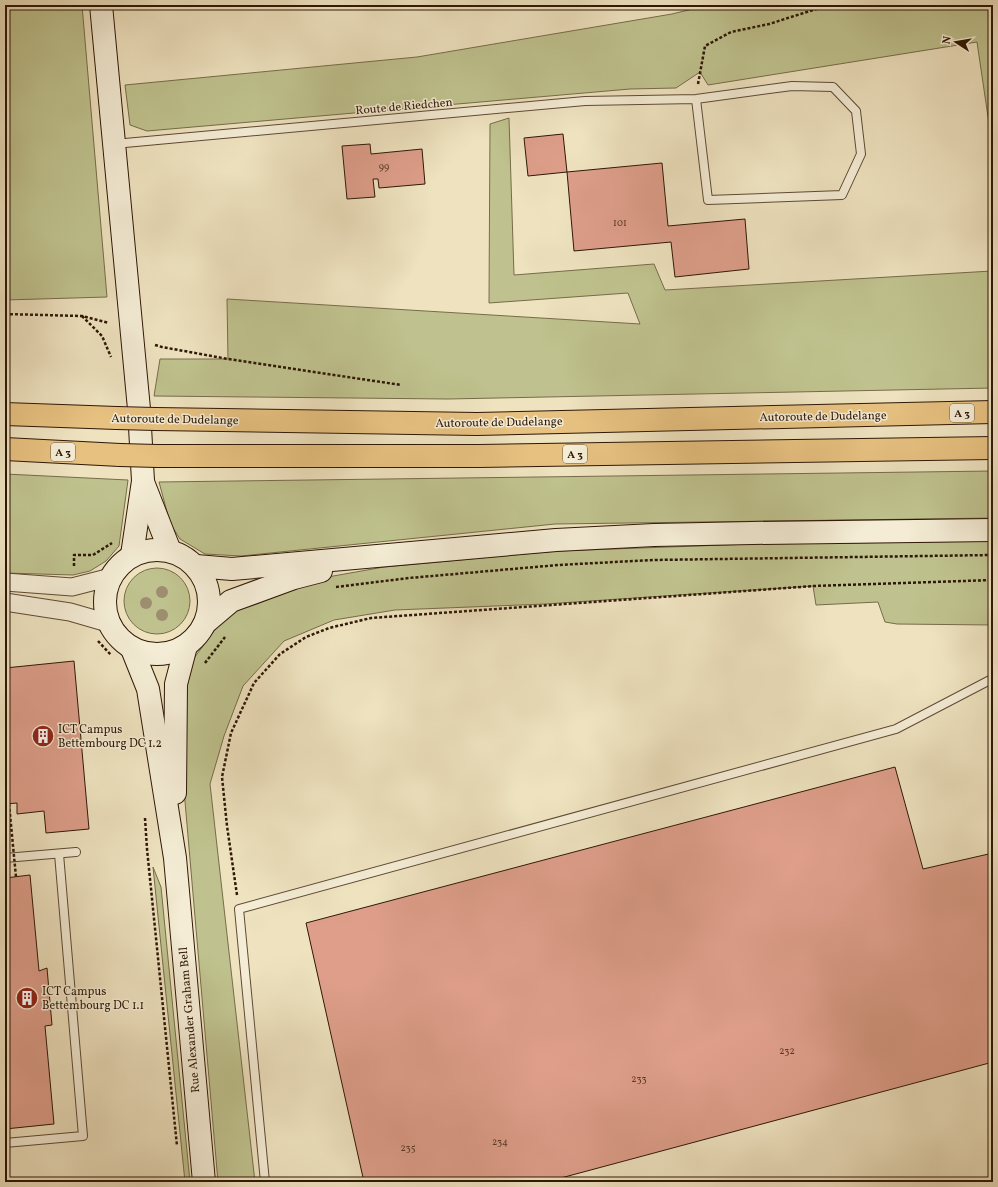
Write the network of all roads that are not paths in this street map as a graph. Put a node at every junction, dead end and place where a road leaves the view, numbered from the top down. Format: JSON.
{"nodes":[{"id":1,"x":101,"y":5,"type":"edge"},
{"id":2,"x":696,"y":99,"type":"junction"},
{"id":3,"x":114,"y":144,"type":"junction"},
{"id":4,"x":993,"y":412,"type":"edge"},
{"id":5,"x":5,"y":414,"type":"edge"},
{"id":6,"x":993,"y":448,"type":"edge"},
{"id":7,"x":5,"y":449,"type":"edge"},
{"id":8,"x":143,"y":481,"type":"junction"},
{"id":9,"x":993,"y":530,"type":"edge"},
{"id":10,"x":170,"y":551,"type":"junction"},
{"id":11,"x":132,"y":555,"type":"junction"},
{"id":12,"x":382,"y":555,"type":"junction"},
{"id":13,"x":196,"y":566,"type":"junction"},
{"id":14,"x":111,"y":577,"type":"junction"},
{"id":15,"x":5,"y":582,"type":"edge"},
{"id":16,"x":5,"y":602,"type":"edge"},
{"id":17,"x":108,"y":622,"type":"junction"},
{"id":18,"x":206,"y":623,"type":"junction"},
{"id":19,"x":186,"y":646,"type":"junction"},
{"id":20,"x":124,"y":654,"type":"junction"},
{"id":21,"x":993,"y":680,"type":"edge"},
{"id":22,"x":76,"y":852,"type":"dead end"},
{"id":23,"x":59,"y":854,"type":"junction"},
{"id":24,"x":5,"y":858,"type":"edge"},
{"id":25,"x":175,"y":858,"type":"junction"},
{"id":26,"x":5,"y":1143,"type":"edge"},
{"id":27,"x":204,"y":1182,"type":"edge"},
{"id":28,"x":265,"y":1182,"type":"edge"}],
"edges":[{"from":1,"to":3,"type":"main road"},
{"from":2,"to":2,"type":"lane","name":"Route de Riedchen"},
{"from":2,"to":3,"type":"lane","name":"Route de Riedchen"},
{"from":3,"to":8,"type":"main road"},
{"from":4,"to":5,"type":"highway","name":"Autoroute de Dudelange","number":"A 3","bridge":true},
{"from":6,"to":7,"type":"highway","number":"A 3","bridge":true},
{"from":8,"to":10,"type":"main road"},
{"from":8,"to":11,"type":"main road"},
{"from":9,"to":12,"type":"main road"},
{"from":10,"to":11,"type":"main road"},
{"from":10,"to":13,"type":"main road"},
{"from":11,"to":14,"type":"main road"},
{"from":12,"to":13,"type":"main road"},
{"from":12,"to":18,"type":"main road"},
{"from":13,"to":18,"type":"main road"},
{"from":14,"to":15,"type":"street"},
{"from":14,"to":17,"type":"main road"},
{"from":16,"to":17,"type":"street"},
{"from":17,"to":20,"type":"main road"},
{"from":18,"to":19,"type":"main road"},
{"from":19,"to":20,"type":"main road"},
{"from":19,"to":25,"type":"main road","name":"Rue Alexander Graham Bell"},
{"from":20,"to":25,"type":"main road","name":"Rue Alexander Graham Bell"},
{"from":21,"to":28,"type":"lane"},
{"from":22,"to":23,"type":"lane"},
{"from":23,"to":24,"type":"lane"},
{"from":23,"to":26,"type":"lane"},
{"from":25,"to":27,"type":"main road","name":"Rue Alexander Graham Bell"}]}
